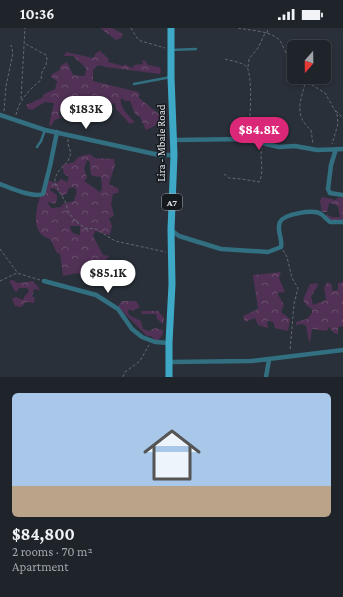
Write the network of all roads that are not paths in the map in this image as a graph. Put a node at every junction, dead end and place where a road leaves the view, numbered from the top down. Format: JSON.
{"nodes":[{"id":1,"x":171,"y":28,"type":"edge"},
{"id":2,"x":196,"y":49,"type":"dead end"},
{"id":3,"x":171,"y":50,"type":"junction"},
{"id":4,"x":171,"y":77,"type":"junction"},
{"id":5,"x":134,"y":84,"type":"dead end"},
{"id":6,"x":2,"y":115,"type":"edge"},
{"id":7,"x":45,"y":130,"type":"junction"},
{"id":8,"x":57,"y":132,"type":"junction"},
{"id":9,"x":174,"y":140,"type":"junction"},
{"id":10,"x":37,"y":147,"type":"dead end"},
{"id":11,"x":336,"y":149,"type":"junction"},
{"id":12,"x":343,"y":149,"type":"edge"},
{"id":13,"x":174,"y":155,"type":"junction"},
{"id":14,"x":0,"y":184,"type":"edge"},
{"id":15,"x":343,"y":194,"type":"edge"},
{"id":16,"x":343,"y":222,"type":"edge"},
{"id":17,"x":171,"y":230,"type":"junction"},
{"id":18,"x":44,"y":281,"type":"road end"},
{"id":19,"x":169,"y":343,"type":"junction"},
{"id":20,"x":343,"y":350,"type":"edge"},
{"id":21,"x":269,"y":360,"type":"junction"},
{"id":22,"x":169,"y":362,"type":"junction"},
{"id":23,"x":169,"y":377,"type":"edge"},
{"id":24,"x":266,"y":377,"type":"edge"}],
"edges":[{"from":1,"to":3,"type":"main road","name":"Lira - Mbale Road","number":"A7"},
{"from":2,"to":3,"type":"lane"},
{"from":3,"to":4,"type":"main road","name":"Lira - Mbale Road","number":"A7"},
{"from":4,"to":5,"type":"lane"},
{"from":4,"to":9,"type":"main road","name":"Lira - Mbale Road","number":"A7"},
{"from":6,"to":7,"type":"street"},
{"from":7,"to":8,"type":"street"},
{"from":7,"to":10,"type":"lane"},
{"from":8,"to":13,"type":"street"},
{"from":8,"to":14,"type":"street"},
{"from":9,"to":11,"type":"street"},
{"from":9,"to":13,"type":"main road","name":"Lira - Mbale Road","number":"A7"},
{"from":11,"to":12,"type":"street"},
{"from":11,"to":15,"type":"street"},
{"from":13,"to":17,"type":"main road","name":"Lira - Mbale Road","number":"A7"},
{"from":16,"to":17,"type":"street"},
{"from":17,"to":19,"type":"main road","name":"Lira - Mbale Road","number":"A7"},
{"from":18,"to":19,"type":"street"},
{"from":19,"to":22,"type":"main road","name":"Lira - Mbale Road","number":"A7"},
{"from":20,"to":21,"type":"street"},
{"from":21,"to":22,"type":"street"},
{"from":21,"to":24,"type":"street"},
{"from":22,"to":23,"type":"main road","name":"Lira - Mbale Road","number":"A7"}]}
